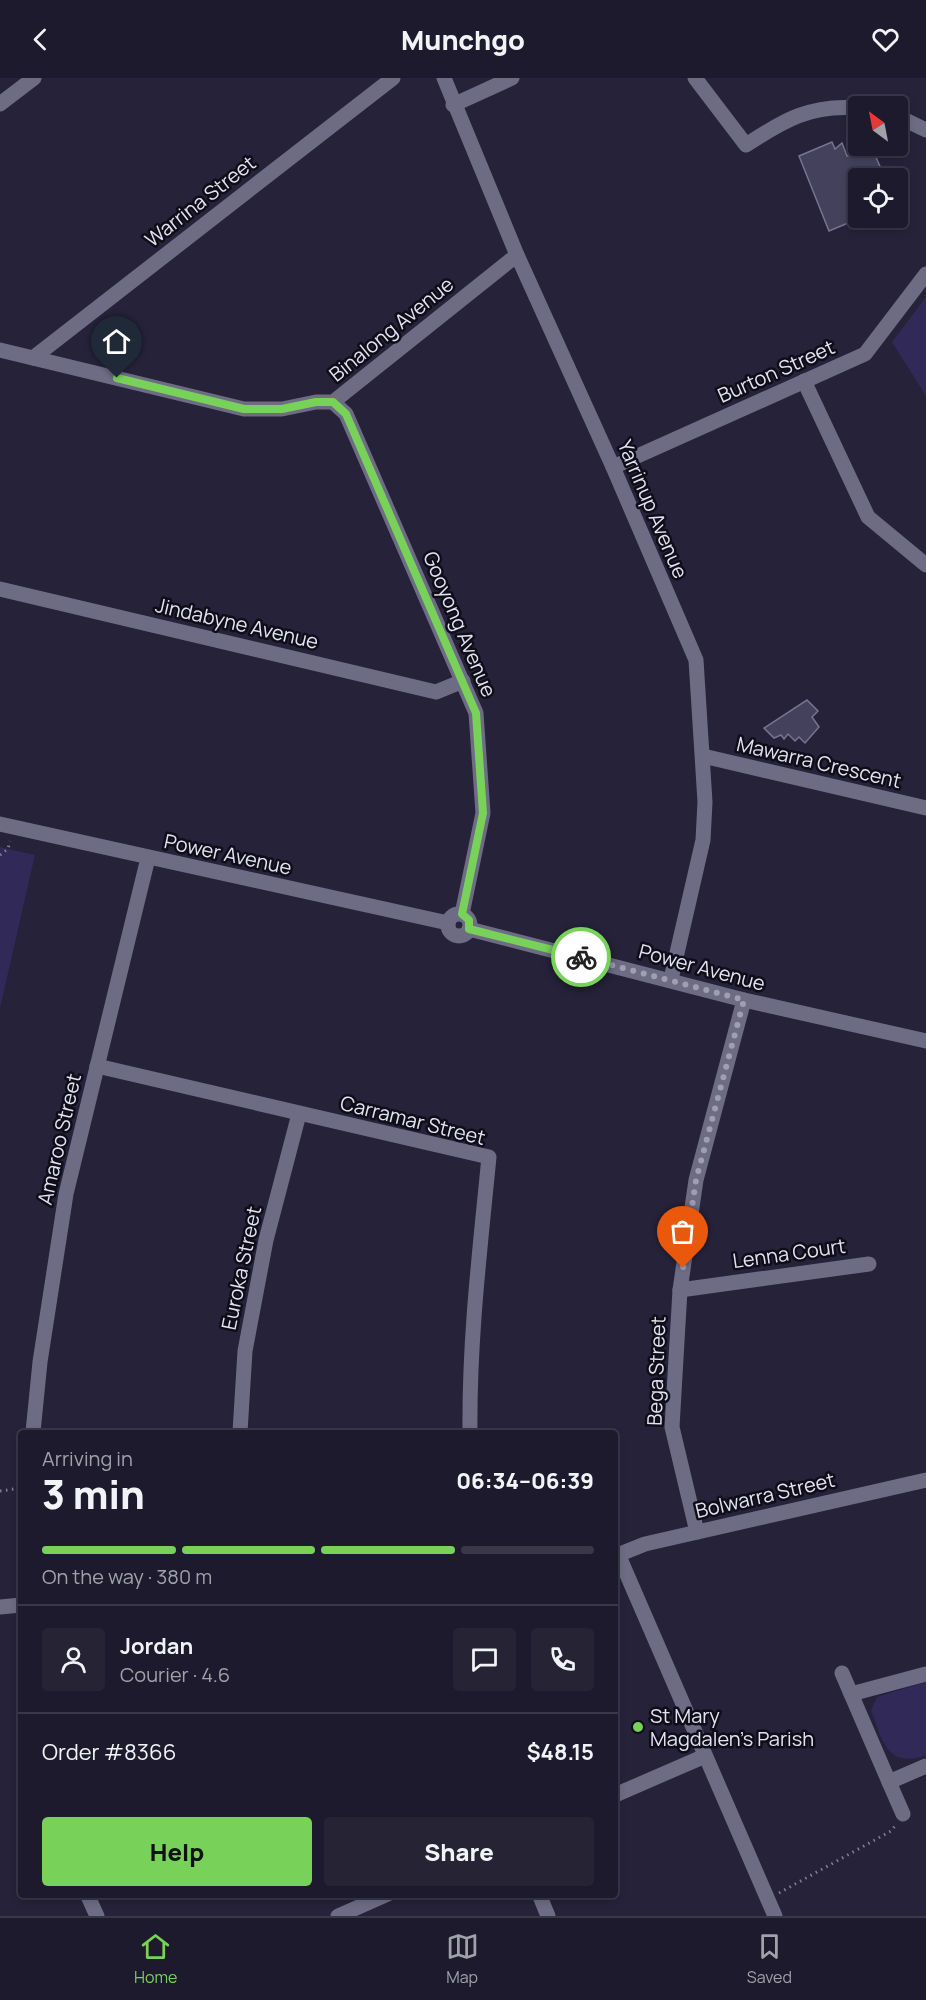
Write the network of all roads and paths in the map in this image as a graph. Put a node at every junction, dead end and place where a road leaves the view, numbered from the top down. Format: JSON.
{"nodes":[{"id":1,"x":33,"y":78,"type":"edge"},
{"id":2,"x":393,"y":78,"type":"edge"},
{"id":3,"x":444,"y":78,"type":"edge"},
{"id":4,"x":512,"y":78,"type":"edge"},
{"id":5,"x":695,"y":78,"type":"edge"},
{"id":6,"x":0,"y":104,"type":"edge"},
{"id":7,"x":453,"y":105,"type":"junction"},
{"id":8,"x":848,"y":107,"type":"edge"},
{"id":9,"x":908,"y":121,"type":"edge"},
{"id":10,"x":926,"y":130,"type":"edge"},
{"id":11,"x":517,"y":255,"type":"junction"},
{"id":12,"x":926,"y":274,"type":"edge"},
{"id":13,"x":0,"y":350,"type":"edge"},
{"id":14,"x":33,"y":358,"type":"junction"},
{"id":15,"x":804,"y":381,"type":"junction"},
{"id":16,"x":333,"y":402,"type":"junction"},
{"id":17,"x":613,"y":467,"type":"junction"},
{"id":18,"x":926,"y":565,"type":"edge"},
{"id":19,"x":0,"y":589,"type":"edge"},
{"id":20,"x":463,"y":681,"type":"junction"},
{"id":21,"x":703,"y":756,"type":"junction"},
{"id":22,"x":926,"y":808,"type":"edge"},
{"id":23,"x":0,"y":824,"type":"edge"},
{"id":24,"x":148,"y":858,"type":"junction"},
{"id":25,"x":462,"y":914,"type":"junction"},
{"id":26,"x":447,"y":923,"type":"junction"},
{"id":27,"x":469,"y":929,"type":"junction"},
{"id":28,"x":670,"y":980,"type":"junction"},
{"id":29,"x":744,"y":1000,"type":"junction"},
{"id":30,"x":926,"y":1041,"type":"edge"},
{"id":31,"x":97,"y":1066,"type":"junction"},
{"id":32,"x":298,"y":1114,"type":"junction"},
{"id":33,"x":869,"y":1264,"type":"dead end"},
{"id":34,"x":680,"y":1290,"type":"junction"},
{"id":35,"x":33,"y":1430,"type":"edge"},
{"id":36,"x":240,"y":1430,"type":"edge"},
{"id":37,"x":470,"y":1430,"type":"edge"},
{"id":38,"x":926,"y":1480,"type":"edge"},
{"id":39,"x":18,"y":1488,"type":"edge"},
{"id":40,"x":0,"y":1491,"type":"edge"},
{"id":41,"x":697,"y":1532,"type":"junction"},
{"id":42,"x":618,"y":1555,"type":"edge"},
{"id":43,"x":618,"y":1557,"type":"edge"},
{"id":44,"x":18,"y":1605,"type":"edge"},
{"id":45,"x":0,"y":1607,"type":"edge"},
{"id":46,"x":842,"y":1673,"type":"dead end"},
{"id":47,"x":926,"y":1674,"type":"edge"},
{"id":48,"x":851,"y":1694,"type":"junction"},
{"id":49,"x":705,"y":1756,"type":"junction"},
{"id":50,"x":926,"y":1766,"type":"edge"},
{"id":51,"x":889,"y":1782,"type":"junction"},
{"id":52,"x":618,"y":1794,"type":"edge"},
{"id":53,"x":903,"y":1814,"type":"joint"},
{"id":54,"x":89,"y":1898,"type":"edge"},
{"id":55,"x":379,"y":1898,"type":"edge"},
{"id":56,"x":541,"y":1898,"type":"edge"},
{"id":57,"x":767,"y":1899,"type":"junction"},
{"id":58,"x":97,"y":1916,"type":"edge"},
{"id":59,"x":338,"y":1916,"type":"edge"},
{"id":60,"x":548,"y":1916,"type":"edge"},
{"id":61,"x":775,"y":1916,"type":"edge"}],
"edges":[{"from":1,"to":6,"type":"street"},
{"from":2,"to":14,"type":"street","name":"Warrina Street"},
{"from":3,"to":7,"type":"street","name":"Yarrinup Avenue"},
{"from":4,"to":7,"type":"street"},
{"from":5,"to":8,"type":"street"},
{"from":7,"to":11,"type":"street","name":"Yarrinup Avenue"},
{"from":9,"to":10,"type":"street"},
{"from":11,"to":16,"type":"street","name":"Binalong Avenue"},
{"from":11,"to":17,"type":"street","name":"Yarrinup Avenue"},
{"from":12,"to":15,"type":"street","name":"Burton Street"},
{"from":13,"to":14,"type":"street","name":"Binalong Avenue"},
{"from":14,"to":16,"type":"street","name":"Binalong Avenue"},
{"from":15,"to":17,"type":"street","name":"Burton Street"},
{"from":15,"to":18,"type":"street"},
{"from":16,"to":20,"type":"street","name":"Gooyong Avenue"},
{"from":17,"to":21,"type":"street","name":"Yarrinup Avenue"},
{"from":19,"to":20,"type":"street","name":"Jindabyne Avenue"},
{"from":20,"to":25,"type":"street","name":"Gooyong Avenue"},
{"from":21,"to":22,"type":"street","name":"Mawarra Crescent"},
{"from":21,"to":28,"type":"street","name":"Yarrinup Avenue"},
{"from":23,"to":24,"type":"street","name":"Power Avenue"},
{"from":24,"to":26,"type":"street","name":"Power Avenue"},
{"from":24,"to":31,"type":"street","name":"Amaroo Street"},
{"from":25,"to":26,"type":"street"},
{"from":25,"to":27,"type":"street"},
{"from":26,"to":27,"type":"street"},
{"from":27,"to":28,"type":"street","name":"Power Avenue"},
{"from":28,"to":29,"type":"street","name":"Power Avenue"},
{"from":29,"to":30,"type":"street","name":"Power Avenue"},
{"from":29,"to":34,"type":"street","name":"Bega Street"},
{"from":31,"to":32,"type":"street","name":"Carramar Street"},
{"from":31,"to":35,"type":"street","name":"Amaroo Street"},
{"from":32,"to":36,"type":"street","name":"Euroka Street"},
{"from":32,"to":37,"type":"street","name":"Carramar Street"},
{"from":33,"to":34,"type":"street","name":"Lenna Court"},
{"from":34,"to":41,"type":"street","name":"Bega Street"},
{"from":38,"to":41,"type":"street","name":"Bolwarra Street"},
{"from":39,"to":40,"type":"path"},
{"from":41,"to":42,"type":"street","name":"Bolwarra Street"},
{"from":43,"to":49,"type":"street"},
{"from":44,"to":45,"type":"street"},
{"from":46,"to":48,"type":"street"},
{"from":47,"to":48,"type":"street"},
{"from":48,"to":51,"type":"street"},
{"from":49,"to":52,"type":"street"},
{"from":49,"to":57,"type":"street"},
{"from":50,"to":51,"type":"street"},
{"from":51,"to":53,"type":"street"},
{"from":53,"to":57,"type":"path"},
{"from":54,"to":58,"type":"street"},
{"from":55,"to":59,"type":"street"},
{"from":56,"to":60,"type":"street"},
{"from":57,"to":61,"type":"street"}]}
